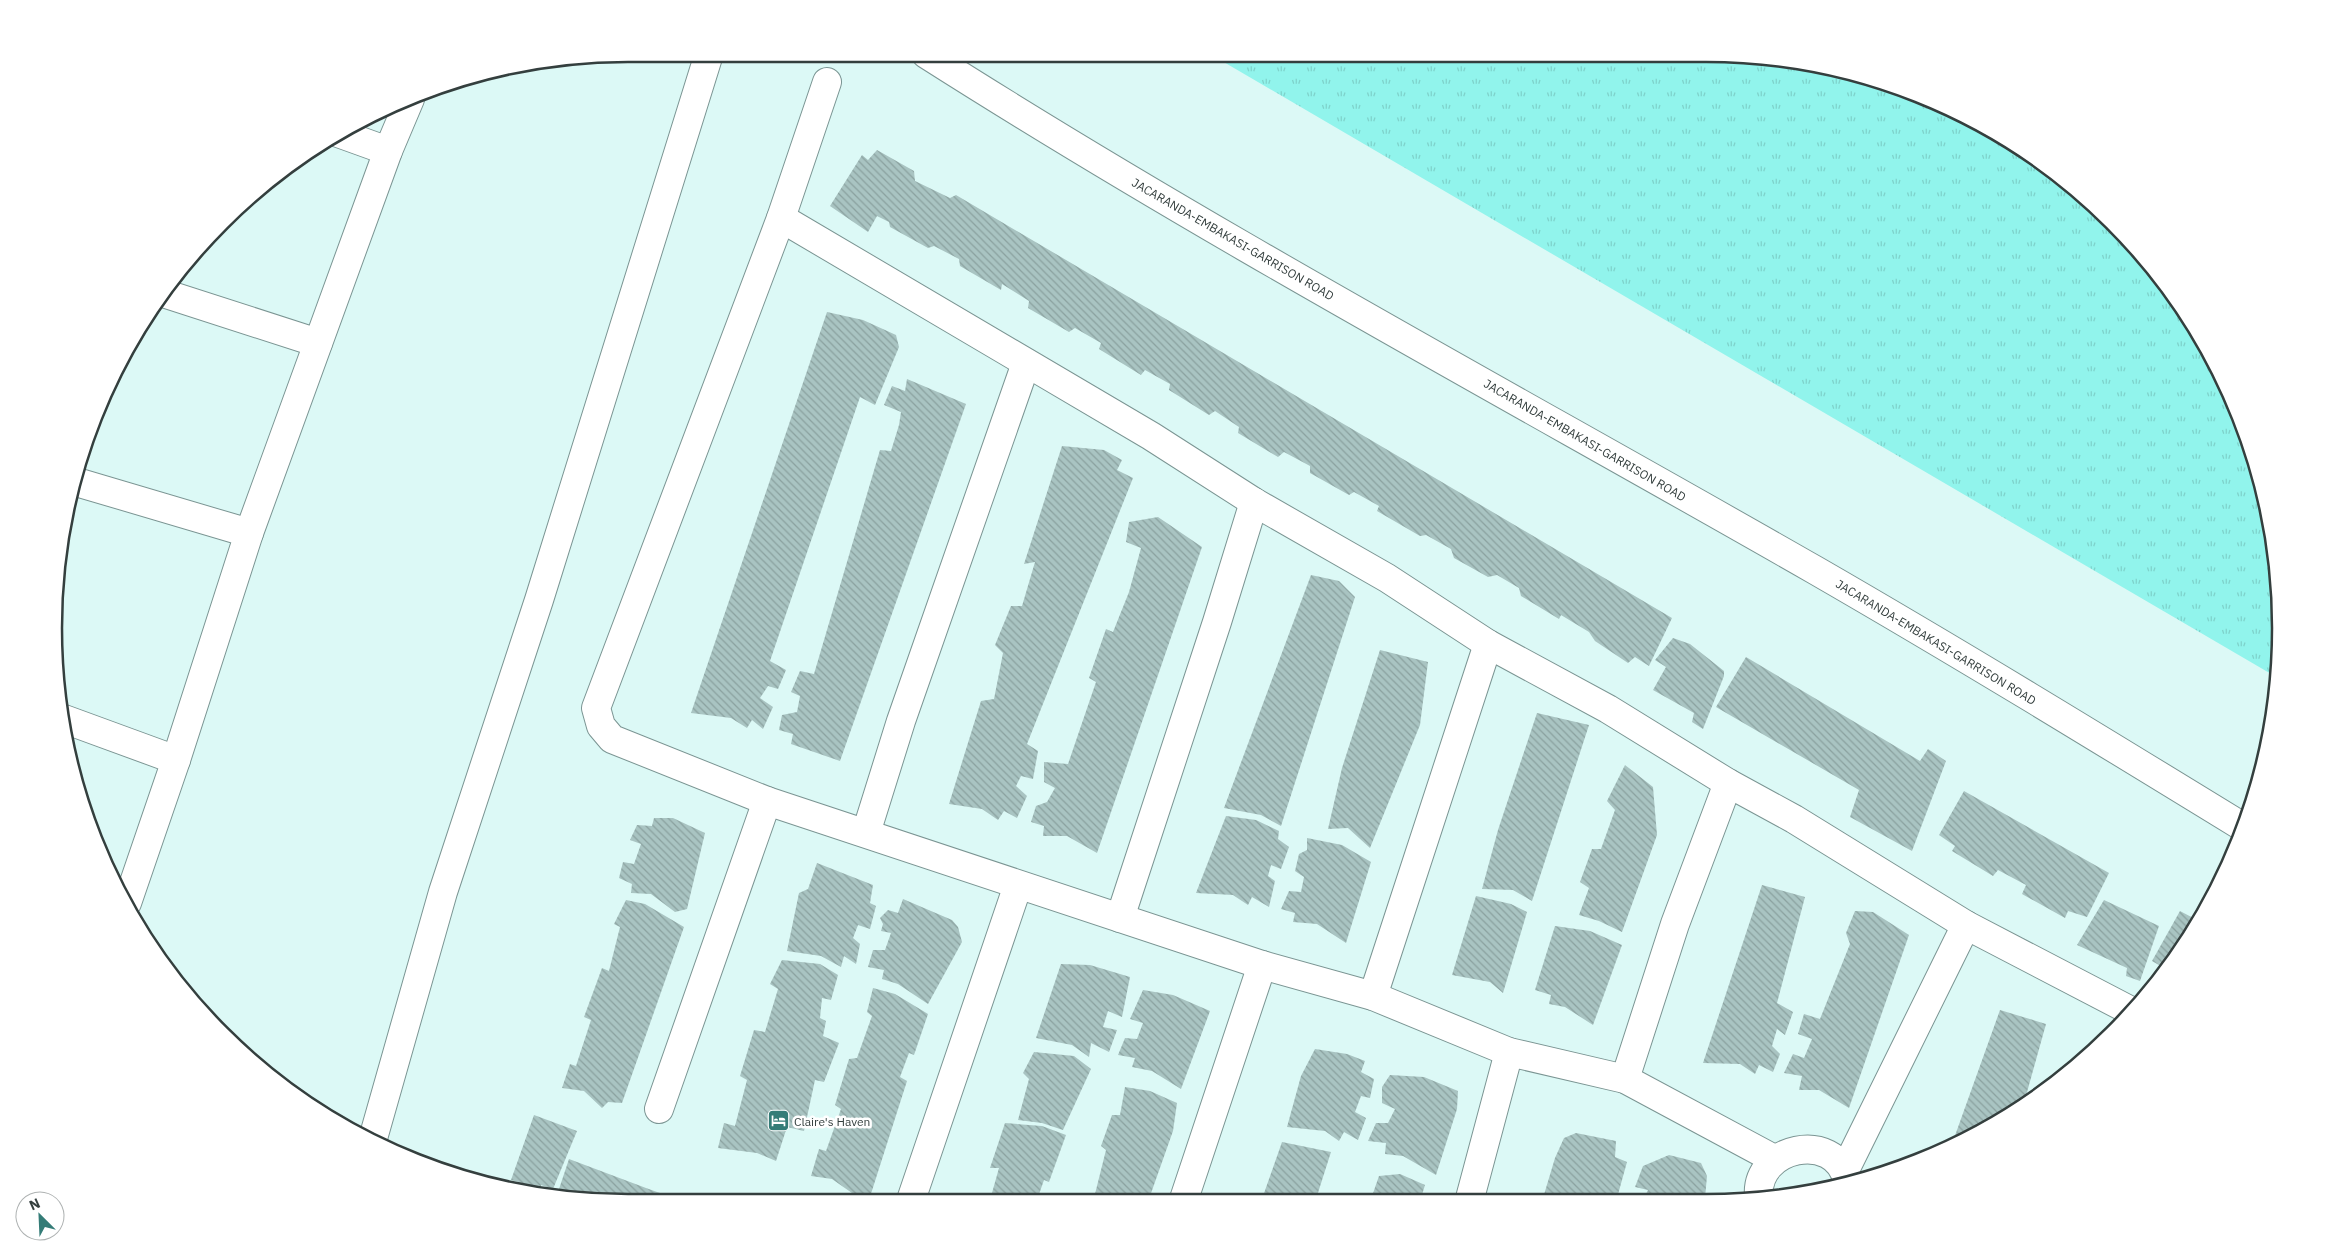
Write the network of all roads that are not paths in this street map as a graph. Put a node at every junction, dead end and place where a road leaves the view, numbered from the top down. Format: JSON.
{"nodes":[{"id":1,"x":707,"y":62,"type":"edge"},
{"id":2,"x":938,"y":62,"type":"edge"},
{"id":3,"x":827,"y":82,"type":"dead end"},
{"id":4,"x":406,"y":109,"type":"edge"},
{"id":5,"x":349,"y":136,"type":"edge"},
{"id":6,"x":388,"y":151,"type":"junction"},
{"id":7,"x":781,"y":218,"type":"junction"},
{"id":8,"x":171,"y":296,"type":"edge"},
{"id":9,"x":318,"y":343,"type":"junction"},
{"id":10,"x":1026,"y":363,"type":"junction"},
{"id":11,"x":82,"y":484,"type":"edge"},
{"id":12,"x":1254,"y":502,"type":"junction"},
{"id":13,"x":249,"y":533,"type":"junction"},
{"id":14,"x":1488,"y":644,"type":"junction"},
{"id":15,"x":70,"y":721,"type":"edge"},
{"id":16,"x":176,"y":760,"type":"junction"},
{"id":17,"x":1728,"y":783,"type":"junction"},
{"id":18,"x":768,"y":801,"type":"junction"},
{"id":19,"x":2237,"y":823,"type":"edge"},
{"id":20,"x":866,"y":833,"type":"junction"},
{"id":21,"x":1018,"y":885,"type":"junction"},
{"id":22,"x":130,"y":895,"type":"edge"},
{"id":23,"x":1120,"y":918,"type":"junction"},
{"id":24,"x":1966,"y":925,"type":"junction"},
{"id":25,"x":1262,"y":964,"type":"junction"},
{"id":26,"x":1373,"y":996,"type":"junction"},
{"id":27,"x":2125,"y":1008,"type":"edge"},
{"id":28,"x":1509,"y":1052,"type":"junction"},
{"id":29,"x":1625,"y":1079,"type":"junction"},
{"id":30,"x":659,"y":1108,"type":"dead end"},
{"id":31,"x":375,"y":1133,"type":"edge"},
{"id":32,"x":1774,"y":1159,"type":"junction"},
{"id":33,"x":1846,"y":1175,"type":"edge"},
{"id":34,"x":1758,"y":1191,"type":"edge"},
{"id":35,"x":913,"y":1194,"type":"edge"},
{"id":36,"x":1186,"y":1194,"type":"edge"},
{"id":37,"x":1471,"y":1194,"type":"edge"}],
"edges":[{"from":1,"to":31,"type":"street"},
{"from":2,"to":19,"type":"street","name":"JACARANDA-EMBAKASI-GARRISON ROAD"},
{"from":3,"to":7,"type":"street"},
{"from":4,"to":6,"type":"street"},
{"from":5,"to":6,"type":"street"},
{"from":6,"to":9,"type":"street"},
{"from":7,"to":10,"type":"street"},
{"from":7,"to":18,"type":"street"},
{"from":8,"to":9,"type":"street"},
{"from":9,"to":13,"type":"street"},
{"from":10,"to":12,"type":"street"},
{"from":10,"to":20,"type":"street"},
{"from":11,"to":13,"type":"street"},
{"from":12,"to":14,"type":"street"},
{"from":12,"to":23,"type":"street"},
{"from":13,"to":16,"type":"street"},
{"from":14,"to":17,"type":"street"},
{"from":14,"to":26,"type":"street"},
{"from":15,"to":16,"type":"street"},
{"from":16,"to":22,"type":"street"},
{"from":17,"to":24,"type":"street"},
{"from":17,"to":29,"type":"street"},
{"from":18,"to":20,"type":"street"},
{"from":18,"to":30,"type":"street"},
{"from":20,"to":21,"type":"street"},
{"from":21,"to":23,"type":"street"},
{"from":21,"to":35,"type":"street"},
{"from":23,"to":25,"type":"street"},
{"from":24,"to":27,"type":"street"},
{"from":24,"to":33,"type":"street"},
{"from":25,"to":26,"type":"street"},
{"from":25,"to":36,"type":"street"},
{"from":26,"to":28,"type":"street"},
{"from":28,"to":29,"type":"street"},
{"from":28,"to":37,"type":"street"},
{"from":29,"to":32,"type":"street"},
{"from":32,"to":33,"type":"street"},
{"from":32,"to":34,"type":"street"}]}
